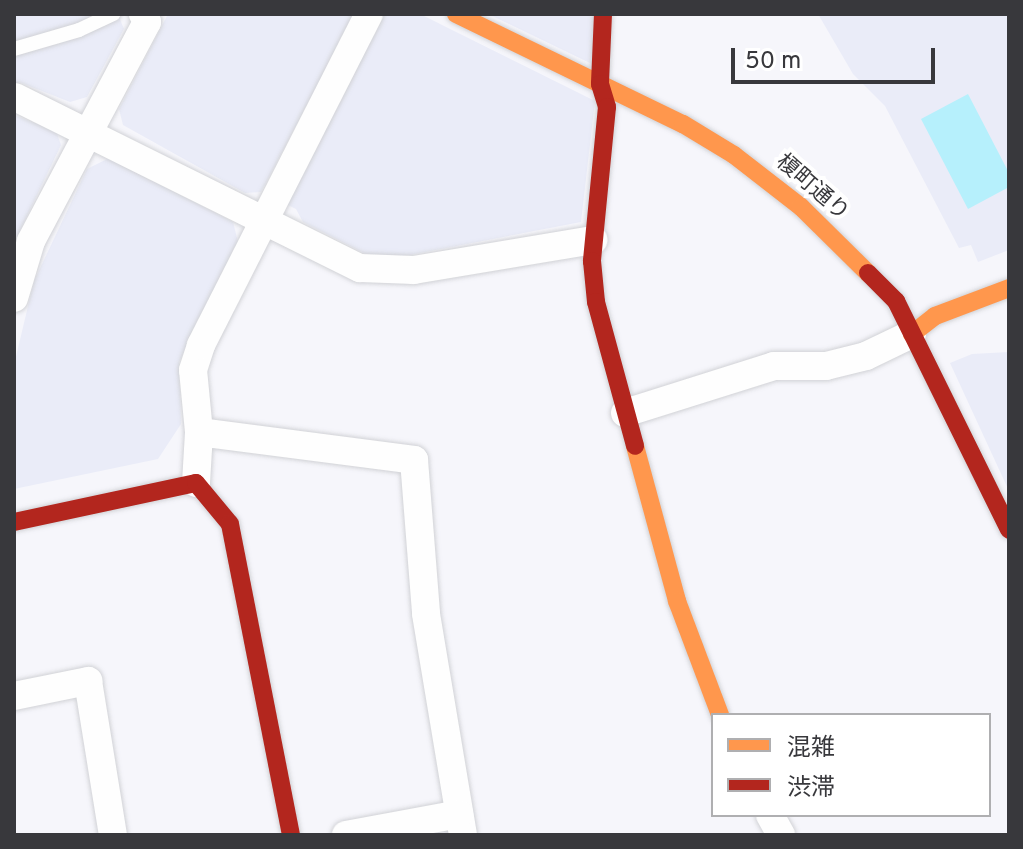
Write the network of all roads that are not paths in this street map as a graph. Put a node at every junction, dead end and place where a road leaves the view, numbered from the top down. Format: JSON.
{"nodes":[{"id":1,"x":113,"y":14,"type":"edge"},
{"id":2,"x":143,"y":14,"type":"edge"},
{"id":3,"x":369,"y":14,"type":"edge"},
{"id":4,"x":456,"y":14,"type":"edge"},
{"id":5,"x":603,"y":14,"type":"edge"},
{"id":6,"x":14,"y":49,"type":"edge"},
{"id":7,"x":600,"y":84,"type":"junction"},
{"id":8,"x":15,"y":97,"type":"edge"},
{"id":9,"x":90,"y":129,"type":"junction"},
{"id":10,"x":262,"y":220,"type":"junction"},
{"id":11,"x":594,"y":240,"type":"junction"},
{"id":12,"x":1008,"y":293,"type":"edge"},
{"id":13,"x":14,"y":298,"type":"edge"},
{"id":14,"x":912,"y":334,"type":"junction"},
{"id":15,"x":625,"y":413,"type":"junction"},
{"id":16,"x":199,"y":432,"type":"junction"},
{"id":17,"x":196,"y":483,"type":"junction"},
{"id":18,"x":14,"y":522,"type":"edge"},
{"id":19,"x":1009,"y":530,"type":"edge"},
{"id":20,"x":14,"y":696,"type":"edge"},
{"id":21,"x":719,"y":713,"type":"edge"},
{"id":22,"x":771,"y":817,"type":"edge"},
{"id":23,"x":461,"y":824,"type":"edge"},
{"id":24,"x":113,"y":835,"type":"edge"},
{"id":25,"x":291,"y":835,"type":"edge"},
{"id":26,"x":346,"y":835,"type":"edge"},
{"id":27,"x":781,"y":835,"type":"edge"}],
"edges":[{"from":1,"to":6,"type":"lane"},
{"from":2,"to":9,"type":"street"},
{"from":3,"to":10,"type":"street"},
{"from":4,"to":7,"type":"street","name":"榎町通り"},
{"from":5,"to":7,"type":"street"},
{"from":7,"to":11,"type":"street"},
{"from":7,"to":14,"type":"street","name":"榎町通り"},
{"from":8,"to":9,"type":"street"},
{"from":9,"to":10,"type":"street"},
{"from":9,"to":13,"type":"street"},
{"from":10,"to":11,"type":"street"},
{"from":10,"to":16,"type":"street"},
{"from":11,"to":15,"type":"street"},
{"from":12,"to":14,"type":"street"},
{"from":14,"to":15,"type":"street"},
{"from":14,"to":19,"type":"street","name":"榎町通り"},
{"from":15,"to":21,"type":"street"},
{"from":16,"to":17,"type":"street"},
{"from":16,"to":23,"type":"street"},
{"from":17,"to":18,"type":"street"},
{"from":17,"to":25,"type":"street"},
{"from":20,"to":24,"type":"street"},
{"from":22,"to":27,"type":"street"},
{"from":23,"to":26,"type":"street"}]}
